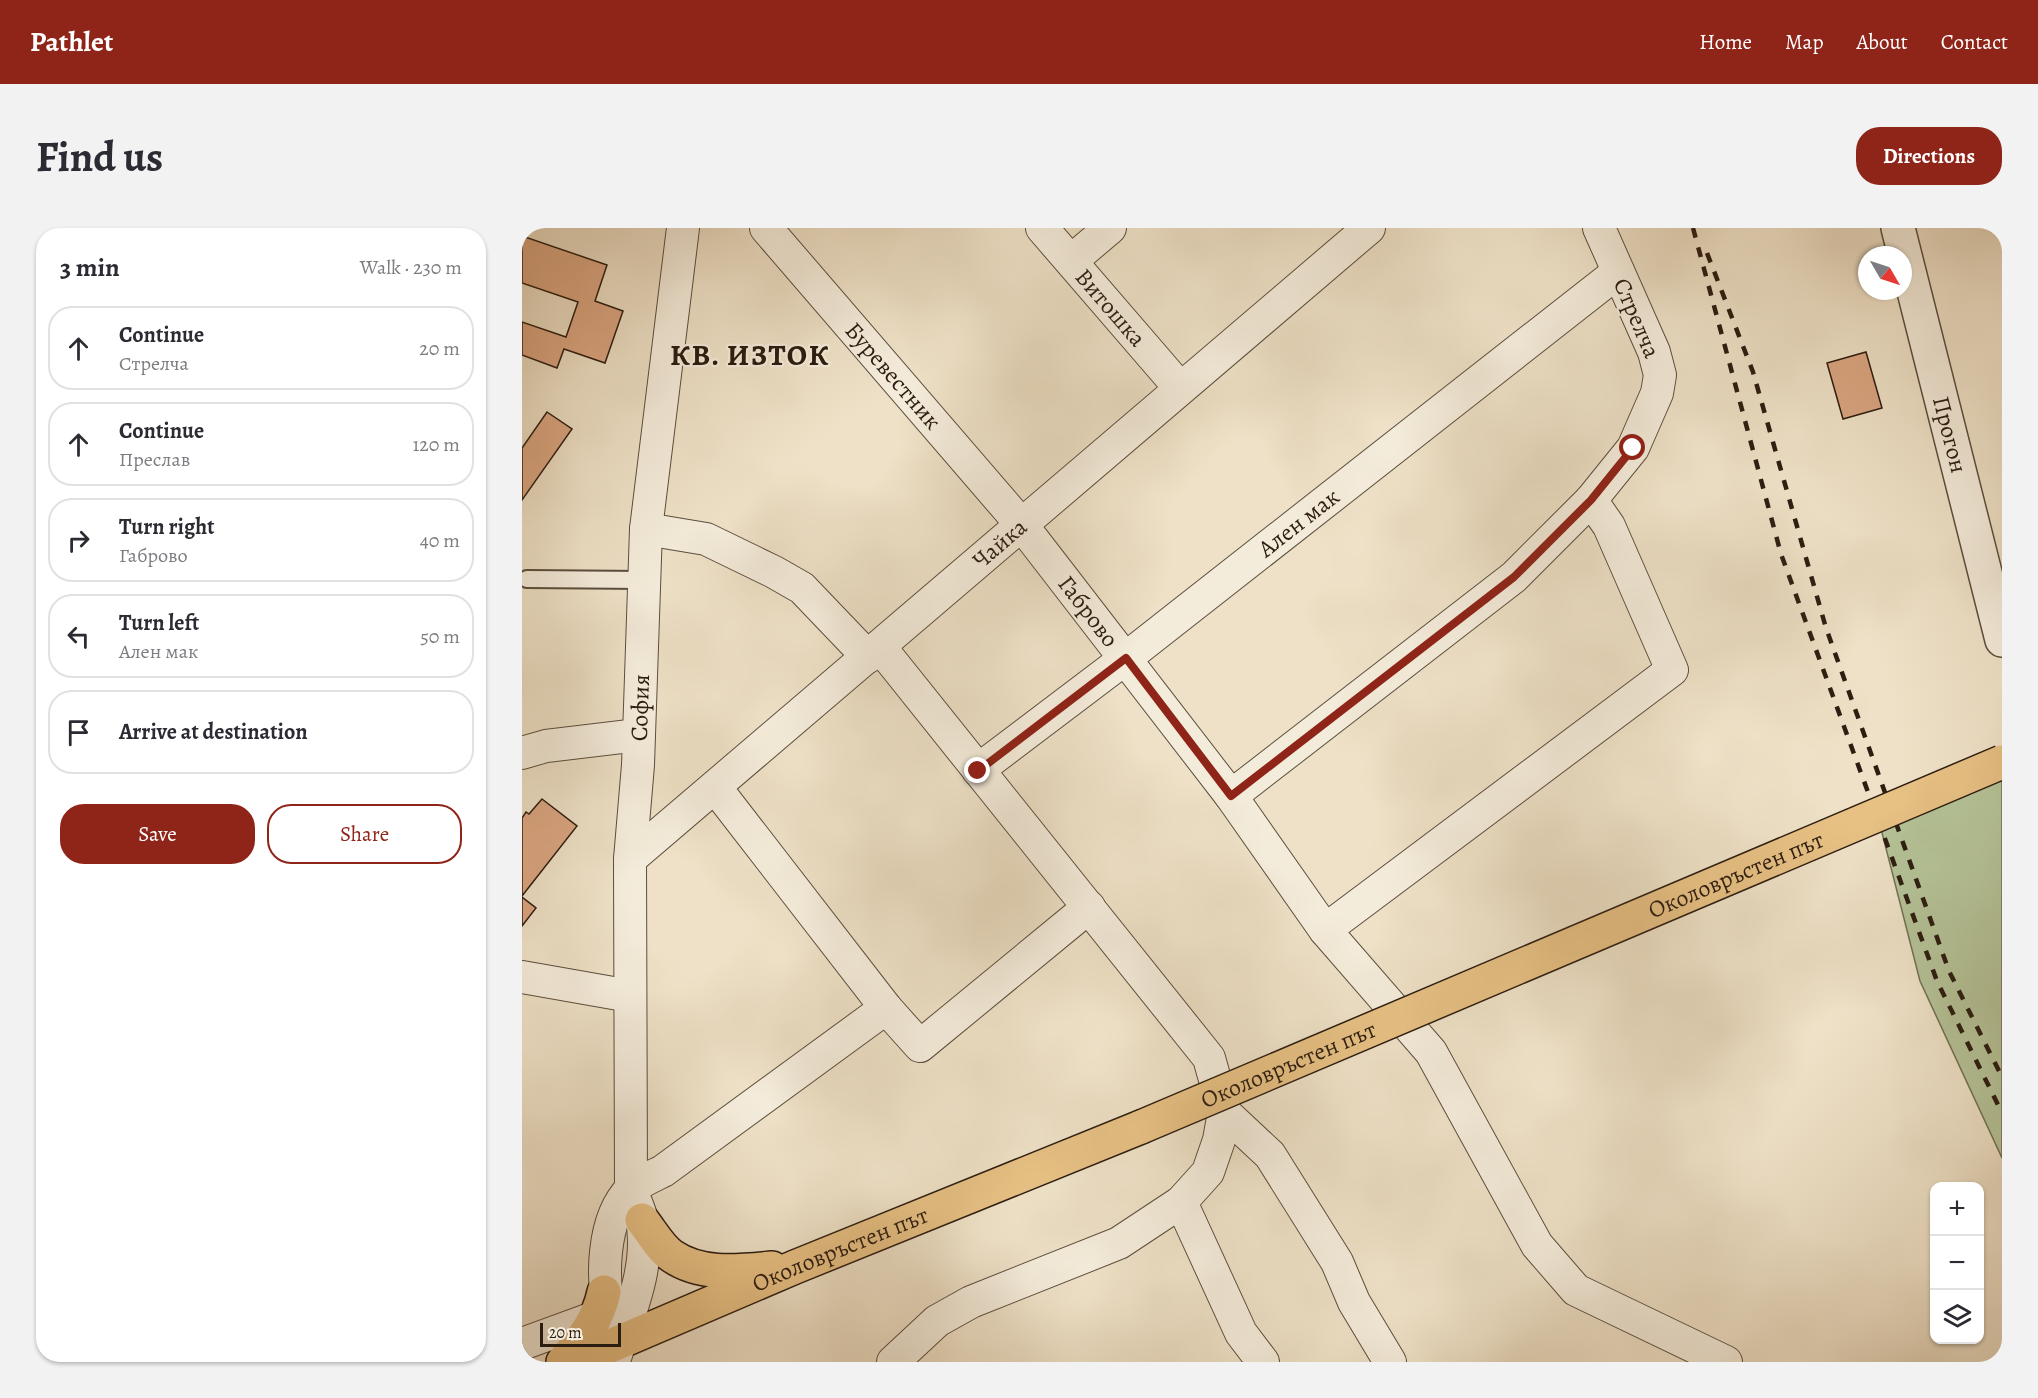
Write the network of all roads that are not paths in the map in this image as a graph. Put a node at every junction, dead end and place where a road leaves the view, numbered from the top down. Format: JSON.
{"nodes":[{"id":1,"x":683,"y":228,"type":"edge"},
{"id":2,"x":766,"y":228,"type":"edge"},
{"id":3,"x":1042,"y":228,"type":"edge"},
{"id":4,"x":1110,"y":228,"type":"edge"},
{"id":5,"x":1369,"y":228,"type":"edge"},
{"id":6,"x":1599,"y":228,"type":"edge"},
{"id":7,"x":1898,"y":228,"type":"edge"},
{"id":8,"x":1071,"y":261,"type":"junction"},
{"id":9,"x":1618,"y":272,"type":"junction"},
{"id":10,"x":1180,"y":388,"type":"junction"},
{"id":11,"x":1591,"y":500,"type":"junction"},
{"id":12,"x":1022,"y":524,"type":"junction"},
{"id":13,"x":646,"y":529,"type":"junction"},
{"id":14,"x":527,"y":579,"type":"dead end"},
{"id":15,"x":644,"y":580,"type":"junction"},
{"id":16,"x":2002,"y":640,"type":"edge"},
{"id":17,"x":874,"y":652,"type":"junction"},
{"id":18,"x":1126,"y":658,"type":"junction"},
{"id":19,"x":638,"y":735,"type":"junction"},
{"id":20,"x":522,"y":754,"type":"edge"},
{"id":21,"x":2002,"y":762,"type":"edge"},
{"id":22,"x":978,"y":771,"type":"junction"},
{"id":23,"x":715,"y":787,"type":"junction"},
{"id":24,"x":1231,"y":796,"type":"junction"},
{"id":25,"x":630,"y":859,"type":"junction"},
{"id":26,"x":1089,"y":907,"type":"junction"},
{"id":27,"x":1325,"y":930,"type":"junction"},
{"id":28,"x":522,"y":977,"type":"edge"},
{"id":29,"x":630,"y":996,"type":"junction"},
{"id":30,"x":886,"y":1008,"type":"junction"},
{"id":31,"x":1224,"y":1112,"type":"junction"},
{"id":32,"x":631,"y":1190,"type":"junction"},
{"id":33,"x":1181,"y":1202,"type":"junction"},
{"id":34,"x":642,"y":1220,"type":"junction"},
{"id":35,"x":795,"y":1267,"type":"junction"},
{"id":36,"x":600,"y":1305,"type":"junction"},
{"id":37,"x":522,"y":1344,"type":"edge"},
{"id":38,"x":618,"y":1351,"type":"edge"},
{"id":39,"x":562,"y":1362,"type":"edge"},
{"id":40,"x":573,"y":1362,"type":"edge"},
{"id":41,"x":893,"y":1362,"type":"edge"},
{"id":42,"x":1263,"y":1362,"type":"edge"},
{"id":43,"x":1390,"y":1362,"type":"edge"},
{"id":44,"x":1726,"y":1362,"type":"edge"}],
"edges":[{"from":1,"to":13,"type":"street","name":"София"},
{"from":2,"to":12,"type":"street","name":"Буревестник"},
{"from":3,"to":8,"type":"street","name":"Витошка"},
{"from":4,"to":8,"type":"street"},
{"from":5,"to":10,"type":"street","name":"Чайка"},
{"from":6,"to":9,"type":"street","name":"Стрелча"},
{"from":7,"to":16,"type":"street","name":"Прогон"},
{"from":8,"to":10,"type":"street","name":"Витошка"},
{"from":9,"to":11,"type":"street","name":"Стрелча"},
{"from":9,"to":18,"type":"street","name":"Ален мак"},
{"from":10,"to":12,"type":"street","name":"Чайка"},
{"from":11,"to":24,"type":"street","name":"Стрелча"},
{"from":11,"to":27,"type":"street"},
{"from":12,"to":17,"type":"street","name":"Чайка"},
{"from":12,"to":18,"type":"street","name":"Габрово"},
{"from":13,"to":15,"type":"street","name":"София"},
{"from":13,"to":17,"type":"street"},
{"from":14,"to":15,"type":"lane"},
{"from":15,"to":19,"type":"street","name":"София"},
{"from":17,"to":22,"type":"street"},
{"from":17,"to":23,"type":"street","name":"Чайка"},
{"from":18,"to":22,"type":"street","name":"Ален мак"},
{"from":18,"to":24,"type":"street","name":"Габрово"},
{"from":19,"to":20,"type":"street"},
{"from":19,"to":25,"type":"street","name":"София"},
{"from":21,"to":35,"type":"main road","name":"Околовръстен път","bridge":true},
{"from":22,"to":26,"type":"street"},
{"from":23,"to":25,"type":"street","name":"Чайка"},
{"from":23,"to":30,"type":"street"},
{"from":24,"to":27,"type":"street","name":"Габрово"},
{"from":25,"to":29,"type":"street","name":"София"},
{"from":26,"to":30,"type":"street"},
{"from":26,"to":31,"type":"street"},
{"from":27,"to":44,"type":"street","name":"Габрово"},
{"from":28,"to":29,"type":"street"},
{"from":29,"to":32,"type":"street","name":"София"},
{"from":30,"to":32,"type":"street"},
{"from":31,"to":33,"type":"street"},
{"from":31,"to":43,"type":"street"},
{"from":32,"to":34,"type":"street"},
{"from":32,"to":36,"type":"street"},
{"from":33,"to":41,"type":"street"},
{"from":33,"to":42,"type":"street"},
{"from":34,"to":35,"type":"main road"},
{"from":34,"to":38,"type":"street"},
{"from":35,"to":38,"type":"main road","name":"Околовръстен път"},
{"from":36,"to":37,"type":"street"},
{"from":36,"to":38,"type":"street"},
{"from":36,"to":39,"type":"main road"},
{"from":38,"to":40,"type":"main road","name":"Околовръстен път"}]}
